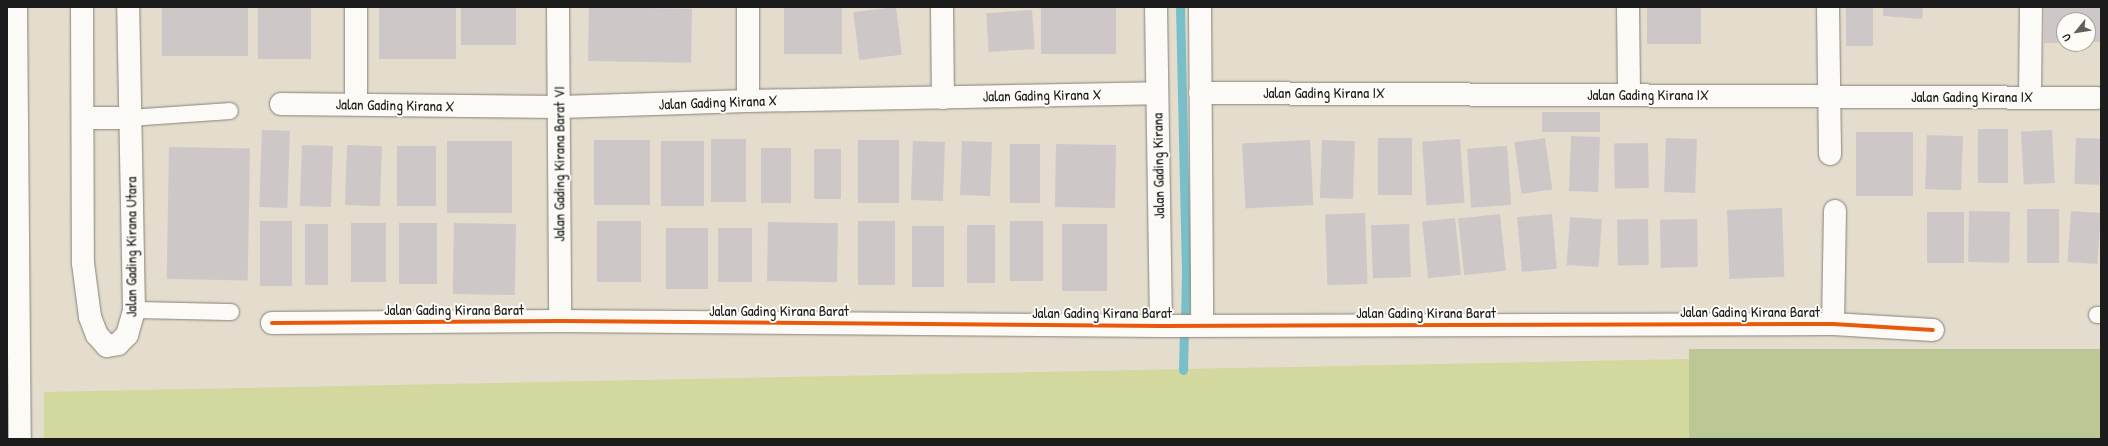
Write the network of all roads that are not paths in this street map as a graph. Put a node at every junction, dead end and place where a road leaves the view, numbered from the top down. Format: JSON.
{"nodes":[{"id":1,"x":16,"y":7,"type":"edge"},
{"id":2,"x":82,"y":7,"type":"edge"},
{"id":3,"x":128,"y":7,"type":"edge"},
{"id":4,"x":356,"y":7,"type":"edge"},
{"id":5,"x":558,"y":7,"type":"edge"},
{"id":6,"x":748,"y":7,"type":"edge"},
{"id":7,"x":942,"y":7,"type":"edge"},
{"id":8,"x":1156,"y":7,"type":"edge"},
{"id":9,"x":1200,"y":7,"type":"edge"},
{"id":10,"x":1628,"y":7,"type":"edge"},
{"id":11,"x":1828,"y":7,"type":"edge"},
{"id":12,"x":2031,"y":7,"type":"edge"},
{"id":13,"x":1156,"y":93,"type":"junction"},
{"id":14,"x":1200,"y":93,"type":"junction"},
{"id":15,"x":1629,"y":95,"type":"junction"},
{"id":16,"x":1828,"y":96,"type":"junction"},
{"id":17,"x":943,"y":98,"type":"junction"},
{"id":18,"x":2030,"y":98,"type":"junction"},
{"id":19,"x":2097,"y":98,"type":"dead end"},
{"id":20,"x":748,"y":101,"type":"junction"},
{"id":21,"x":281,"y":104,"type":"dead end"},
{"id":22,"x":356,"y":104,"type":"junction"},
{"id":23,"x":560,"y":107,"type":"junction"},
{"id":24,"x":230,"y":110,"type":"dead end"},
{"id":25,"x":84,"y":118,"type":"junction"},
{"id":26,"x":130,"y":118,"type":"junction"},
{"id":27,"x":1830,"y":154,"type":"dead end"},
{"id":28,"x":1835,"y":211,"type":"dead end"},
{"id":29,"x":134,"y":310,"type":"junction"},
{"id":30,"x":231,"y":312,"type":"dead end"},
{"id":31,"x":560,"y":321,"type":"junction"},
{"id":32,"x":272,"y":323,"type":"dead end"},
{"id":33,"x":1833,"y":324,"type":"junction"},
{"id":34,"x":1202,"y":325,"type":"junction"},
{"id":35,"x":1161,"y":326,"type":"junction"},
{"id":36,"x":1933,"y":330,"type":"dead end"},
{"id":37,"x":20,"y":439,"type":"edge"}],
"edges":[{"from":1,"to":37,"type":"street"},
{"from":2,"to":25,"type":"street","name":"Jalan Gading Kirana Utara"},
{"from":3,"to":26,"type":"street","name":"Jalan Gading Kirana Utara"},
{"from":4,"to":22,"type":"street"},
{"from":5,"to":23,"type":"street","name":"Jalan Gading Kirana Barat VI"},
{"from":6,"to":20,"type":"street"},
{"from":7,"to":17,"type":"street"},
{"from":8,"to":13,"type":"street","name":"Jalan Gading Kirana"},
{"from":9,"to":14,"type":"street"},
{"from":10,"to":15,"type":"street"},
{"from":11,"to":16,"type":"street"},
{"from":12,"to":18,"type":"street"},
{"from":13,"to":17,"type":"street","name":"Jalan Gading Kirana X"},
{"from":13,"to":35,"type":"street","name":"Jalan Gading Kirana"},
{"from":14,"to":15,"type":"street","name":"Jalan Gading Kirana IX"},
{"from":14,"to":34,"type":"street"},
{"from":15,"to":16,"type":"street","name":"Jalan Gading Kirana IX"},
{"from":16,"to":18,"type":"street","name":"Jalan Gading Kirana IX"},
{"from":16,"to":27,"type":"street"},
{"from":17,"to":20,"type":"street","name":"Jalan Gading Kirana X"},
{"from":18,"to":19,"type":"street","name":"Jalan Gading Kirana IX"},
{"from":20,"to":23,"type":"street","name":"Jalan Gading Kirana X"},
{"from":21,"to":22,"type":"street","name":"Jalan Gading Kirana X"},
{"from":22,"to":23,"type":"street","name":"Jalan Gading Kirana X"},
{"from":23,"to":31,"type":"street","name":"Jalan Gading Kirana Barat VI"},
{"from":24,"to":26,"type":"lane"},
{"from":25,"to":26,"type":"street"},
{"from":25,"to":29,"type":"street","name":"Jalan Gading Kirana Utara"},
{"from":26,"to":29,"type":"street","name":"Jalan Gading Kirana Utara"},
{"from":28,"to":33,"type":"street"},
{"from":29,"to":30,"type":"lane"},
{"from":31,"to":32,"type":"street","name":"Jalan Gading Kirana Barat"},
{"from":31,"to":35,"type":"street","name":"Jalan Gading Kirana Barat"},
{"from":33,"to":34,"type":"street","name":"Jalan Gading Kirana Barat"},
{"from":33,"to":36,"type":"street","name":"Jalan Gading Kirana Barat"},
{"from":34,"to":35,"type":"street","name":"Jalan Gading Kirana Barat"}]}
